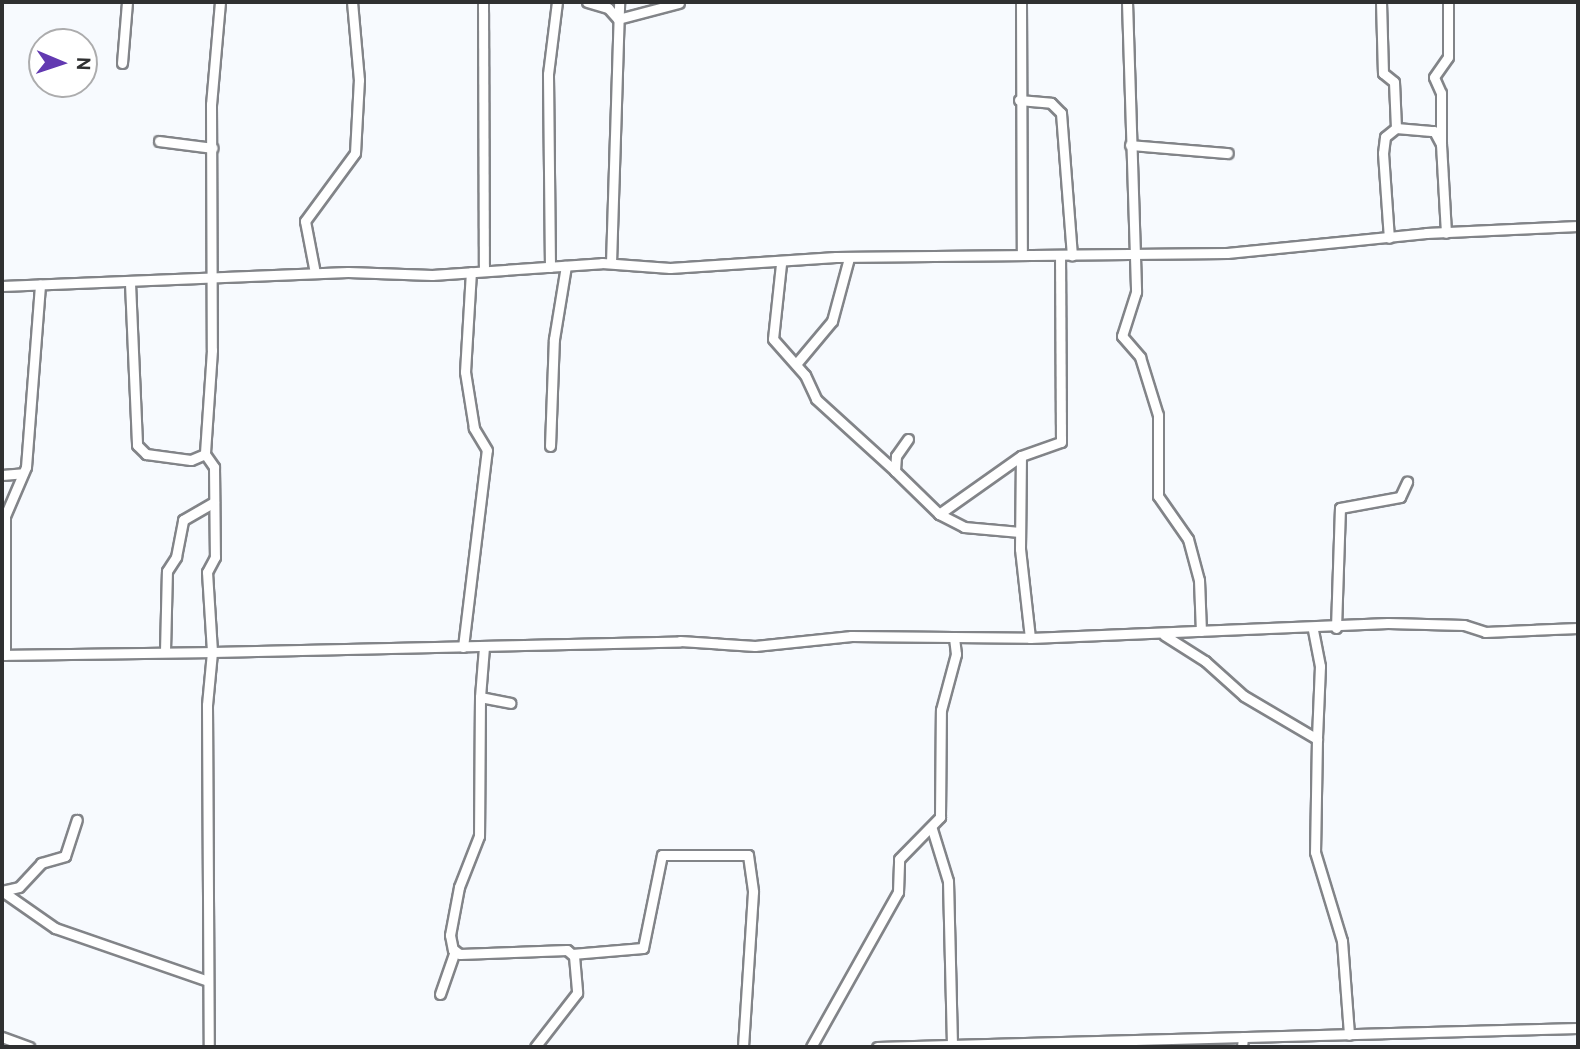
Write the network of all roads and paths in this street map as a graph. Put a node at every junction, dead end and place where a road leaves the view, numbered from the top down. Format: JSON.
{"nodes":[{"id":1,"x":127,"y":2,"type":"edge"},
{"id":2,"x":220,"y":2,"type":"edge"},
{"id":3,"x":352,"y":2,"type":"edge"},
{"id":4,"x":483,"y":2,"type":"edge"},
{"id":5,"x":557,"y":2,"type":"edge"},
{"id":6,"x":587,"y":2,"type":"edge"},
{"id":7,"x":619,"y":2,"type":"edge"},
{"id":8,"x":1021,"y":2,"type":"edge"},
{"id":9,"x":1127,"y":2,"type":"edge"},
{"id":10,"x":1381,"y":2,"type":"edge"},
{"id":11,"x":1448,"y":2,"type":"edge"},
{"id":12,"x":679,"y":3,"type":"edge"},
{"id":13,"x":618,"y":19,"type":"junction"},
{"id":14,"x":122,"y":63,"type":"dead end"},
{"id":15,"x":1019,"y":100,"type":"junction"},
{"id":16,"x":1396,"y":128,"type":"junction"},
{"id":17,"x":159,"y":141,"type":"dead end"},
{"id":18,"x":1441,"y":144,"type":"junction"},
{"id":19,"x":1130,"y":145,"type":"junction"},
{"id":20,"x":213,"y":148,"type":"junction"},
{"id":21,"x":1228,"y":153,"type":"dead end"},
{"id":22,"x":1578,"y":226,"type":"edge"},
{"id":23,"x":1446,"y":233,"type":"junction"},
{"id":24,"x":1389,"y":238,"type":"junction"},
{"id":25,"x":1134,"y":253,"type":"junction"},
{"id":26,"x":1022,"y":255,"type":"junction"},
{"id":27,"x":1072,"y":256,"type":"junction"},
{"id":28,"x":1060,"y":257,"type":"junction"},
{"id":29,"x":849,"y":258,"type":"junction"},
{"id":30,"x":611,"y":263,"type":"junction"},
{"id":31,"x":781,"y":264,"type":"junction"},
{"id":32,"x":566,"y":266,"type":"junction"},
{"id":33,"x":550,"y":267,"type":"junction"},
{"id":34,"x":484,"y":271,"type":"junction"},
{"id":35,"x":471,"y":272,"type":"junction"},
{"id":36,"x":315,"y":274,"type":"junction"},
{"id":37,"x":209,"y":279,"type":"junction"},
{"id":38,"x":130,"y":282,"type":"junction"},
{"id":39,"x":40,"y":285,"type":"junction"},
{"id":40,"x":2,"y":286,"type":"edge"},
{"id":41,"x":796,"y":364,"type":"junction"},
{"id":42,"x":908,"y":439,"type":"dead end"},
{"id":43,"x":550,"y":446,"type":"dead end"},
{"id":44,"x":205,"y":454,"type":"junction"},
{"id":45,"x":1021,"y":456,"type":"junction"},
{"id":46,"x":895,"y":471,"type":"junction"},
{"id":47,"x":23,"y":473,"type":"junction"},
{"id":48,"x":2,"y":475,"type":"edge"},
{"id":49,"x":1407,"y":482,"type":"dead end"},
{"id":50,"x":214,"y":502,"type":"junction"},
{"id":51,"x":939,"y":514,"type":"junction"},
{"id":52,"x":1020,"y":532,"type":"junction"},
{"id":53,"x":1336,"y":628,"type":"junction"},
{"id":54,"x":1578,"y":628,"type":"edge"},
{"id":55,"x":1314,"y":630,"type":"junction"},
{"id":56,"x":1201,"y":631,"type":"junction"},
{"id":57,"x":1164,"y":635,"type":"junction"},
{"id":58,"x":954,"y":638,"type":"junction"},
{"id":59,"x":1030,"y":638,"type":"junction"},
{"id":60,"x":463,"y":647,"type":"junction"},
{"id":61,"x":484,"y":647,"type":"junction"},
{"id":62,"x":165,"y":651,"type":"junction"},
{"id":63,"x":212,"y":652,"type":"junction"},
{"id":64,"x":4,"y":655,"type":"edge"},
{"id":65,"x":480,"y":696,"type":"junction"},
{"id":66,"x":510,"y":703,"type":"dead end"},
{"id":67,"x":1317,"y":740,"type":"junction"},
{"id":68,"x":77,"y":820,"type":"dead end"},
{"id":69,"x":932,"y":829,"type":"junction"},
{"id":70,"x":2,"y":891,"type":"edge"},
{"id":71,"x":455,"y":951,"type":"junction"},
{"id":72,"x":572,"y":954,"type":"junction"},
{"id":73,"x":205,"y":980,"type":"junction"},
{"id":74,"x":440,"y":994,"type":"dead end"},
{"id":75,"x":1578,"y":1028,"type":"edge"},
{"id":76,"x":1349,"y":1035,"type":"junction"},
{"id":77,"x":2,"y":1037,"type":"edge"},
{"id":78,"x":1243,"y":1037,"type":"junction"},
{"id":79,"x":1100,"y":1043,"type":"edge"},
{"id":80,"x":952,"y":1045,"type":"junction"},
{"id":81,"x":29,"y":1047,"type":"edge"},
{"id":82,"x":209,"y":1047,"type":"edge"},
{"id":83,"x":535,"y":1047,"type":"edge"},
{"id":84,"x":743,"y":1047,"type":"edge"},
{"id":85,"x":811,"y":1047,"type":"edge"},
{"id":86,"x":877,"y":1047,"type":"edge"},
{"id":87,"x":1242,"y":1047,"type":"edge"}],
"edges":[{"from":1,"to":14,"type":"street"},
{"from":2,"to":20,"type":"street"},
{"from":3,"to":36,"type":"street"},
{"from":4,"to":34,"type":"street"},
{"from":5,"to":33,"type":"street"},
{"from":6,"to":13,"type":"street"},
{"from":7,"to":13,"type":"street"},
{"from":8,"to":15,"type":"street"},
{"from":9,"to":19,"type":"street"},
{"from":10,"to":16,"type":"street"},
{"from":11,"to":18,"type":"street"},
{"from":12,"to":13,"type":"street"},
{"from":13,"to":30,"type":"street"},
{"from":15,"to":26,"type":"street"},
{"from":15,"to":27,"type":"street"},
{"from":16,"to":18,"type":"street"},
{"from":16,"to":24,"type":"street"},
{"from":17,"to":20,"type":"street"},
{"from":18,"to":23,"type":"street"},
{"from":19,"to":21,"type":"street"},
{"from":19,"to":25,"type":"street"},
{"from":20,"to":37,"type":"street"},
{"from":22,"to":23,"type":"street"},
{"from":23,"to":24,"type":"street"},
{"from":24,"to":25,"type":"street"},
{"from":25,"to":27,"type":"street"},
{"from":25,"to":56,"type":"street"},
{"from":26,"to":28,"type":"street"},
{"from":26,"to":29,"type":"street"},
{"from":27,"to":28,"type":"street"},
{"from":28,"to":45,"type":"street"},
{"from":29,"to":31,"type":"street"},
{"from":29,"to":41,"type":"street"},
{"from":30,"to":31,"type":"street"},
{"from":30,"to":32,"type":"street"},
{"from":31,"to":41,"type":"street"},
{"from":32,"to":33,"type":"street"},
{"from":32,"to":43,"type":"street"},
{"from":33,"to":34,"type":"street"},
{"from":34,"to":35,"type":"street"},
{"from":35,"to":36,"type":"street"},
{"from":35,"to":60,"type":"street"},
{"from":36,"to":37,"type":"street"},
{"from":37,"to":38,"type":"street"},
{"from":37,"to":44,"type":"street"},
{"from":38,"to":39,"type":"street"},
{"from":38,"to":44,"type":"street"},
{"from":39,"to":40,"type":"street"},
{"from":39,"to":47,"type":"street"},
{"from":41,"to":46,"type":"street"},
{"from":42,"to":46,"type":"street"},
{"from":44,"to":50,"type":"street"},
{"from":45,"to":51,"type":"street"},
{"from":45,"to":52,"type":"street"},
{"from":46,"to":51,"type":"street"},
{"from":47,"to":48,"type":"street"},
{"from":47,"to":64,"type":"street"},
{"from":49,"to":53,"type":"street"},
{"from":50,"to":62,"type":"street"},
{"from":50,"to":63,"type":"street"},
{"from":51,"to":52,"type":"street"},
{"from":52,"to":59,"type":"street"},
{"from":53,"to":54,"type":"street"},
{"from":53,"to":55,"type":"street"},
{"from":55,"to":56,"type":"street"},
{"from":55,"to":67,"type":"street"},
{"from":56,"to":57,"type":"street"},
{"from":57,"to":59,"type":"street"},
{"from":57,"to":67,"type":"street"},
{"from":58,"to":59,"type":"street"},
{"from":58,"to":61,"type":"street"},
{"from":58,"to":69,"type":"street"},
{"from":60,"to":61,"type":"street"},
{"from":60,"to":63,"type":"street"},
{"from":61,"to":65,"type":"street"},
{"from":62,"to":63,"type":"street"},
{"from":62,"to":64,"type":"street"},
{"from":63,"to":73,"type":"street"},
{"from":65,"to":66,"type":"street"},
{"from":65,"to":71,"type":"street"},
{"from":67,"to":76,"type":"street"},
{"from":68,"to":70,"type":"street"},
{"from":69,"to":80,"type":"street"},
{"from":69,"to":85,"type":"street"},
{"from":70,"to":73,"type":"street"},
{"from":71,"to":72,"type":"street"},
{"from":71,"to":74,"type":"street"},
{"from":72,"to":83,"type":"street"},
{"from":72,"to":84,"type":"street"},
{"from":73,"to":82,"type":"street"},
{"from":75,"to":76,"type":"street"},
{"from":76,"to":78,"type":"street"},
{"from":77,"to":81,"type":"street"},
{"from":78,"to":79,"type":"street"},
{"from":78,"to":87,"type":"street"},
{"from":79,"to":80,"type":"street"},
{"from":80,"to":86,"type":"street"}]}
